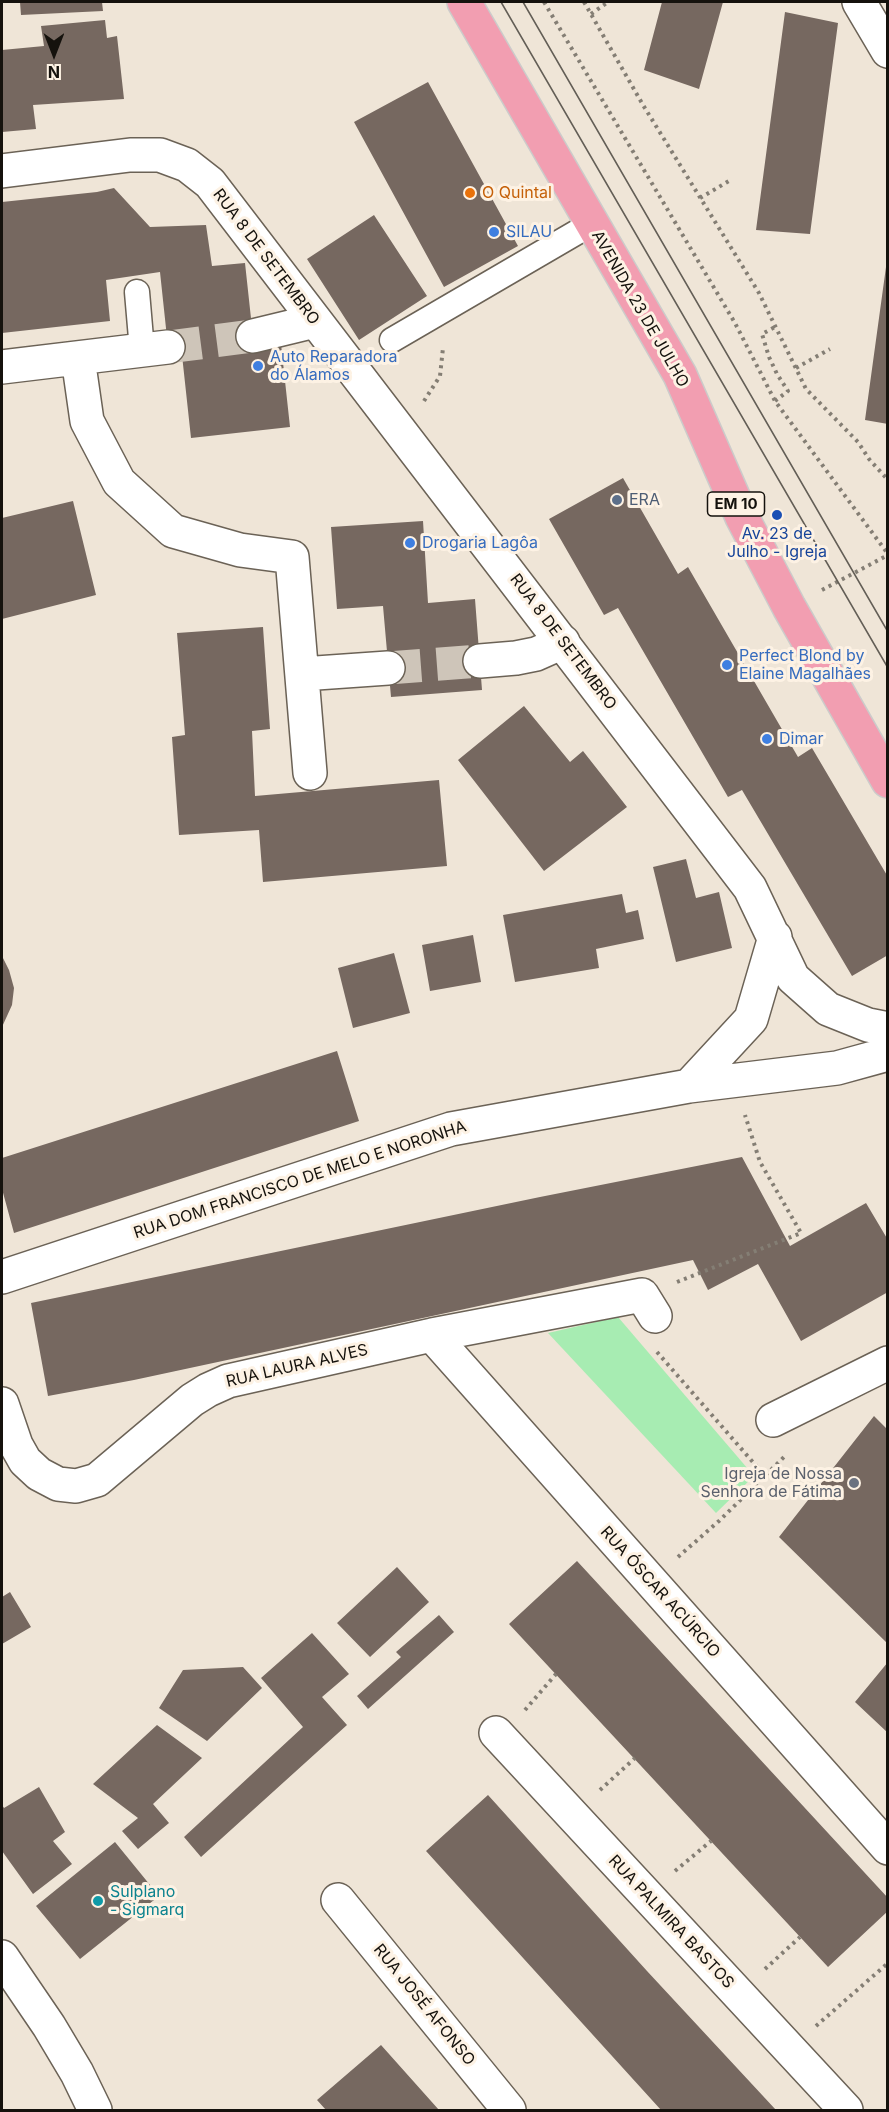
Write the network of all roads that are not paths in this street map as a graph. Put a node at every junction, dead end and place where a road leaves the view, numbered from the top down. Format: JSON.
{"nodes":[{"id":1,"x":464,"y":2,"type":"edge"},
{"id":2,"x":859,"y":2,"type":"edge"},
{"id":3,"x":888,"y":51,"type":"edge"},
{"id":4,"x":2,"y":171,"type":"edge"},
{"id":5,"x":591,"y":224,"type":"junction"},
{"id":6,"x":136,"y":292,"type":"dead end"},
{"id":7,"x":315,"y":321,"type":"junction"},
{"id":8,"x":253,"y":336,"type":"tunnel mouth"},
{"id":9,"x":392,"y":340,"type":"dead end"},
{"id":10,"x":155,"y":349,"type":"joint"},
{"id":11,"x":78,"y":358,"type":"junction"},
{"id":12,"x":2,"y":367,"type":"edge"},
{"id":13,"x":563,"y":642,"type":"junction"},
{"id":14,"x":480,"y":661,"type":"tunnel mouth"},
{"id":15,"x":388,"y":668,"type":"tunnel mouth"},
{"id":16,"x":302,"y":674,"type":"junction"},
{"id":17,"x":310,"y":773,"type":"dead end"},
{"id":18,"x":888,"y":781,"type":"edge"},
{"id":19,"x":775,"y":937,"type":"junction"},
{"id":20,"x":888,"y":1029,"type":"edge"},
{"id":21,"x":888,"y":1054,"type":"edge"},
{"id":22,"x":689,"y":1086,"type":"junction"},
{"id":23,"x":2,"y":1277,"type":"edge"},
{"id":24,"x":649,"y":1319,"type":"road end"},
{"id":25,"x":432,"y":1335,"type":"junction"},
{"id":26,"x":888,"y":1363,"type":"edge"},
{"id":27,"x":2,"y":1404,"type":"edge"},
{"id":28,"x":773,"y":1420,"type":"dead end"},
{"id":29,"x":498,"y":1736,"type":"road end"},
{"id":30,"x":888,"y":1848,"type":"edge"},
{"id":31,"x":338,"y":1900,"type":"dead end"},
{"id":32,"x":2,"y":1958,"type":"edge"},
{"id":33,"x":95,"y":2110,"type":"edge"},
{"id":34,"x":509,"y":2110,"type":"edge"},
{"id":35,"x":846,"y":2110,"type":"edge"}],
"edges":[{"from":1,"to":5,"type":"main road","name":"AVENIDA 23 DE JULHO","number":"EM 10"},
{"from":2,"to":3,"type":"street"},
{"from":4,"to":7,"type":"street","name":"RUA 8 DE SETEMBRO"},
{"from":5,"to":9,"type":"lane"},
{"from":5,"to":18,"type":"main road","name":"AVENIDA 23 DE JULHO","number":"EM 10"},
{"from":6,"to":10,"type":"lane"},
{"from":7,"to":8,"type":"street"},
{"from":7,"to":13,"type":"street","name":"RUA 8 DE SETEMBRO"},
{"from":10,"to":11,"type":"street"},
{"from":11,"to":12,"type":"street"},
{"from":11,"to":16,"type":"street"},
{"from":13,"to":14,"type":"street"},
{"from":13,"to":19,"type":"street","name":"RUA 8 DE SETEMBRO"},
{"from":15,"to":16,"type":"street"},
{"from":16,"to":17,"type":"street"},
{"from":19,"to":20,"type":"street","name":"RUA 8 DE SETEMBRO"},
{"from":19,"to":22,"type":"street"},
{"from":21,"to":22,"type":"street","name":"RUA DOM FRANCISCO DE MELO E NORONHA"},
{"from":22,"to":23,"type":"street","name":"RUA DOM FRANCISCO DE MELO E NORONHA"},
{"from":24,"to":25,"type":"street","name":"RUA LAURA ALVES"},
{"from":25,"to":27,"type":"street","name":"RUA LAURA ALVES"},
{"from":25,"to":30,"type":"street","name":"RUA ÓSCAR ACÚRCIO"},
{"from":26,"to":28,"type":"street"},
{"from":29,"to":35,"type":"street","name":"RUA PALMIRA BASTOS"},
{"from":31,"to":34,"type":"street","name":"RUA JOSÉ AFONSO"},
{"from":32,"to":33,"type":"street"}]}
